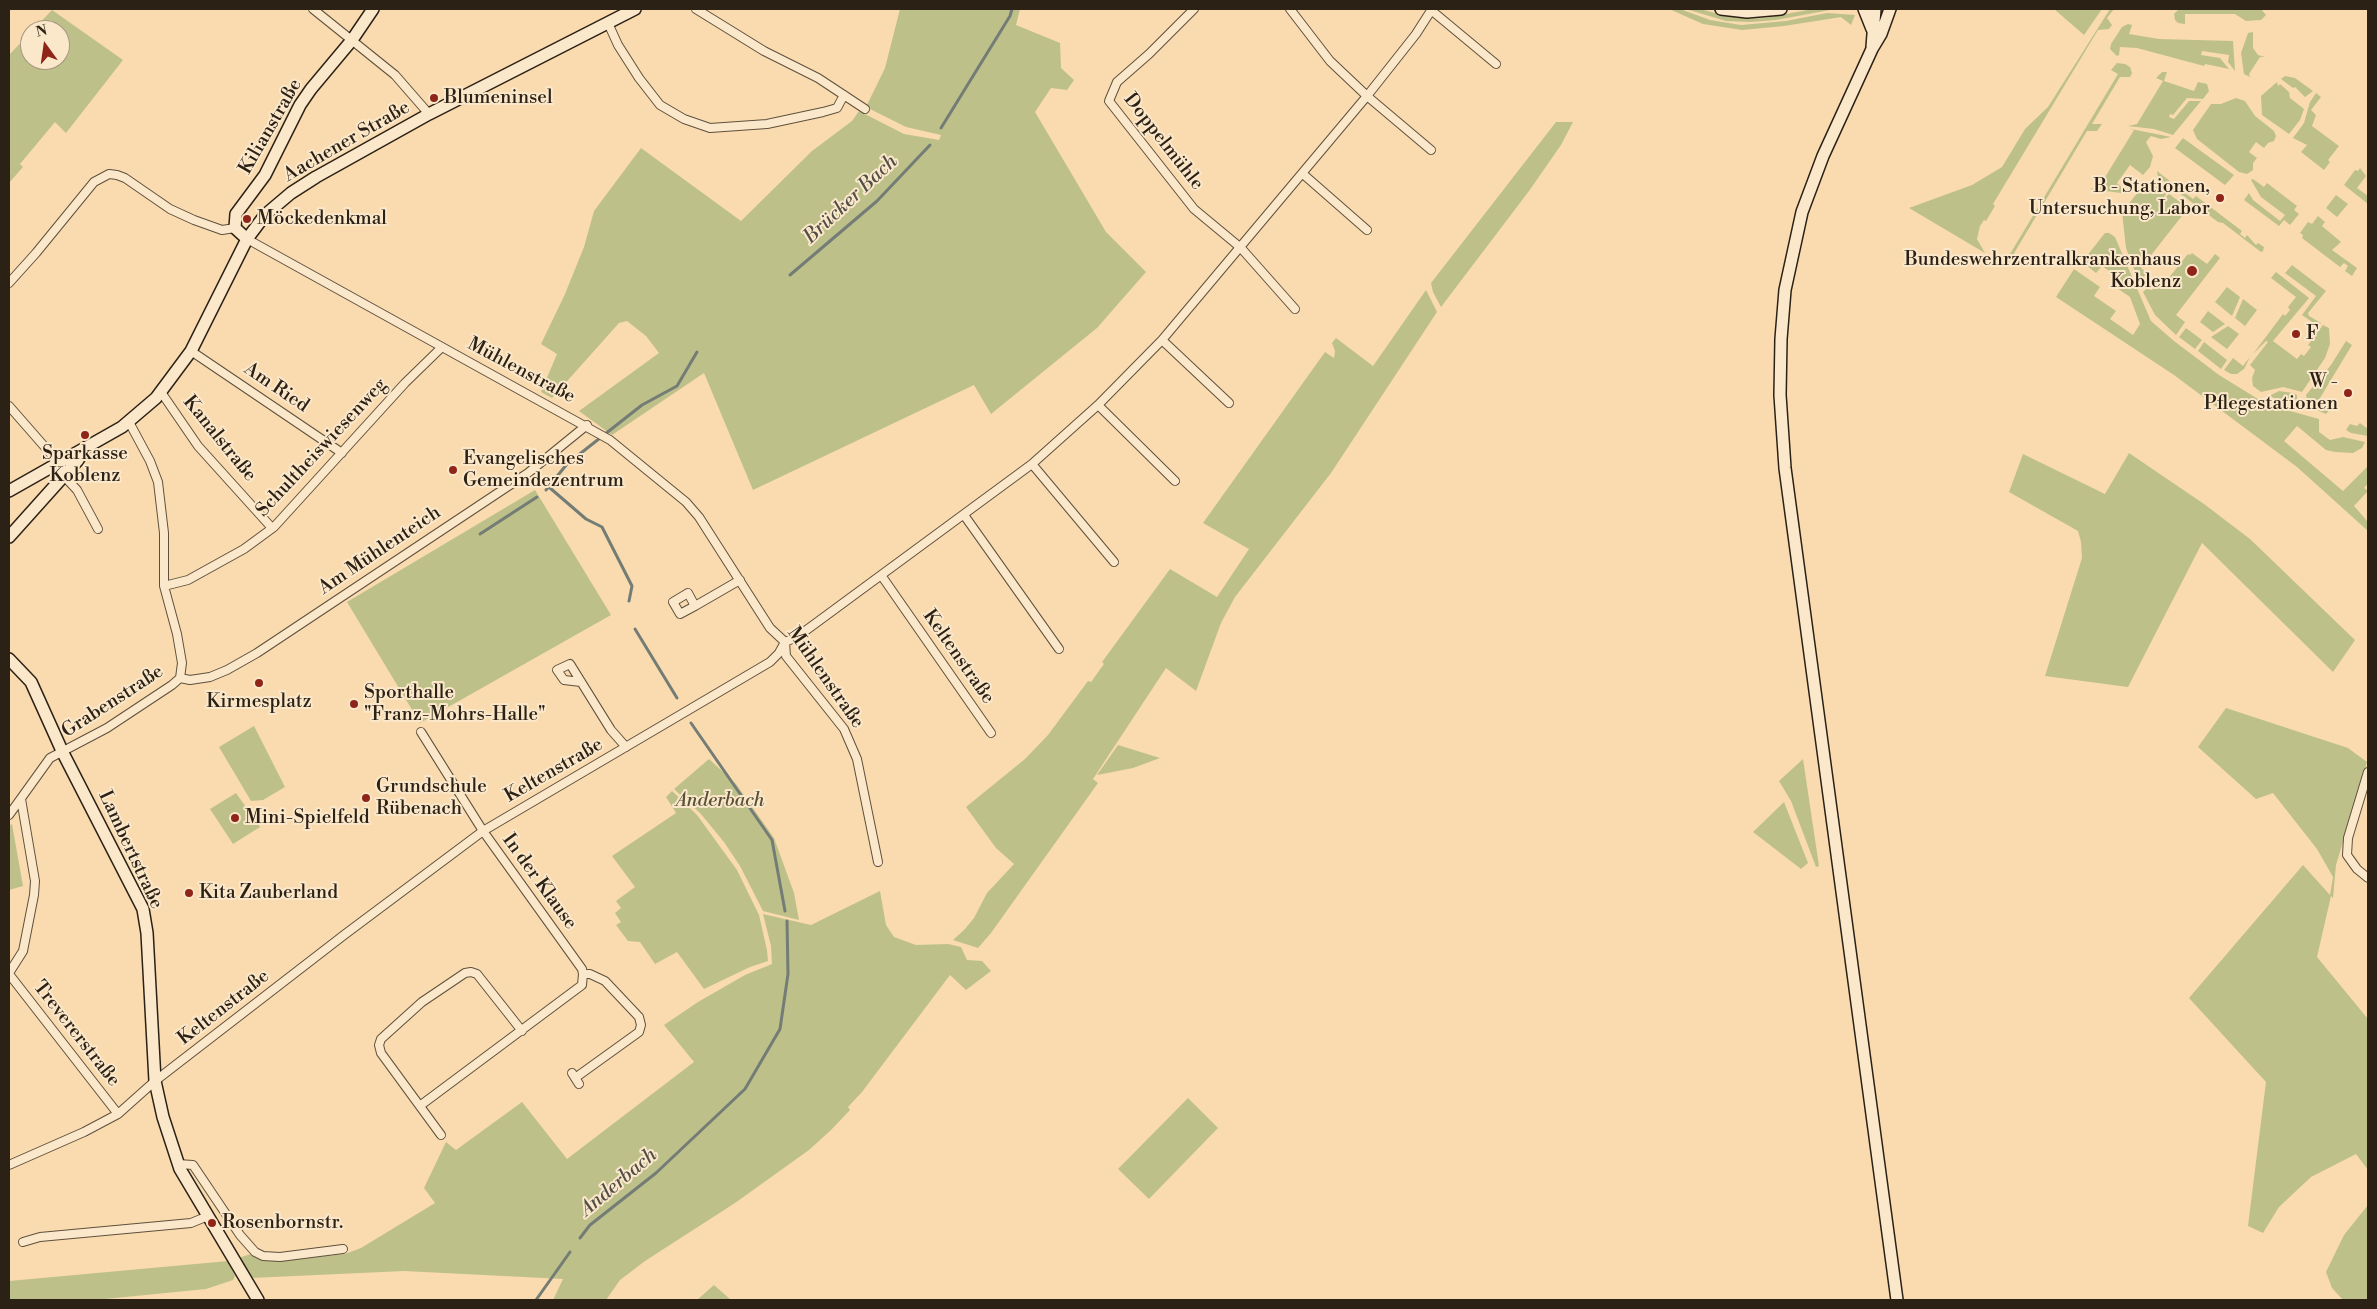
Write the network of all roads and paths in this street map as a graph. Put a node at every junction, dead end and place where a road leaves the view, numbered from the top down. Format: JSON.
{"nodes":[{"id":1,"x":313,"y":9,"type":"edge"},
{"id":2,"x":374,"y":9,"type":"edge"},
{"id":3,"x":635,"y":9,"type":"edge"},
{"id":4,"x":696,"y":9,"type":"edge"},
{"id":5,"x":1194,"y":9,"type":"edge"},
{"id":6,"x":1290,"y":9,"type":"edge"},
{"id":7,"x":1431,"y":9,"type":"edge"},
{"id":8,"x":1721,"y":9,"type":"edge"},
{"id":9,"x":1781,"y":9,"type":"edge"},
{"id":10,"x":1864,"y":9,"type":"edge"},
{"id":11,"x":1875,"y":9,"type":"edge"},
{"id":12,"x":1890,"y":9,"type":"edge"},
{"id":13,"x":608,"y":23,"type":"junction"},
{"id":14,"x":1872,"y":31,"type":"junction"},
{"id":15,"x":352,"y":40,"type":"junction"},
{"id":16,"x":1872,"y":49,"type":"junction"},
{"id":17,"x":1496,"y":64,"type":"dead end"},
{"id":18,"x":844,"y":95,"type":"junction"},
{"id":19,"x":1367,"y":96,"type":"junction"},
{"id":20,"x":865,"y":110,"type":"dead end"},
{"id":21,"x":429,"y":114,"type":"junction"},
{"id":22,"x":1431,"y":150,"type":"dead end"},
{"id":23,"x":1303,"y":174,"type":"junction"},
{"id":24,"x":235,"y":228,"type":"junction"},
{"id":25,"x":1367,"y":230,"type":"dead end"},
{"id":26,"x":247,"y":239,"type":"junction"},
{"id":27,"x":1241,"y":248,"type":"junction"},
{"id":28,"x":9,"y":282,"type":"edge"},
{"id":29,"x":1295,"y":309,"type":"dead end"},
{"id":30,"x":1162,"y":340,"type":"junction"},
{"id":31,"x":442,"y":347,"type":"junction"},
{"id":32,"x":192,"y":351,"type":"junction"},
{"id":33,"x":161,"y":392,"type":"junction"},
{"id":34,"x":1229,"y":403,"type":"dead end"},
{"id":35,"x":1098,"y":405,"type":"junction"},
{"id":36,"x":9,"y":406,"type":"edge"},
{"id":37,"x":129,"y":422,"type":"junction"},
{"id":38,"x":587,"y":425,"type":"junction"},
{"id":39,"x":84,"y":449,"type":"junction"},
{"id":40,"x":342,"y":453,"type":"junction"},
{"id":41,"x":56,"y":464,"type":"junction"},
{"id":42,"x":1032,"y":464,"type":"junction"},
{"id":43,"x":63,"y":475,"type":"junction"},
{"id":44,"x":1175,"y":482,"type":"dead end"},
{"id":45,"x":9,"y":491,"type":"edge"},
{"id":46,"x":964,"y":515,"type":"junction"},
{"id":47,"x":272,"y":528,"type":"junction"},
{"id":48,"x":98,"y":529,"type":"dead end"},
{"id":49,"x":9,"y":537,"type":"edge"},
{"id":50,"x":1114,"y":562,"type":"dead end"},
{"id":51,"x":881,"y":575,"type":"junction"},
{"id":52,"x":740,"y":580,"type":"junction"},
{"id":53,"x":164,"y":586,"type":"junction"},
{"id":54,"x":695,"y":606,"type":"dead end"},
{"id":55,"x":785,"y":642,"type":"junction"},
{"id":56,"x":1059,"y":649,"type":"dead end"},
{"id":57,"x":9,"y":659,"type":"edge"},
{"id":58,"x":180,"y":678,"type":"junction"},
{"id":59,"x":581,"y":682,"type":"dead end"},
{"id":60,"x":420,"y":732,"type":"dead end"},
{"id":61,"x":991,"y":732,"type":"dead end"},
{"id":62,"x":626,"y":747,"type":"junction"},
{"id":63,"x":63,"y":752,"type":"junction"},
{"id":64,"x":2368,"y":772,"type":"edge"},
{"id":65,"x":2366,"y":790,"type":"edge"},
{"id":66,"x":21,"y":799,"type":"junction"},
{"id":67,"x":9,"y":815,"type":"edge"},
{"id":68,"x":483,"y":831,"type":"junction"},
{"id":69,"x":878,"y":862,"type":"dead end"},
{"id":70,"x":2368,"y":878,"type":"edge"},
{"id":71,"x":9,"y":973,"type":"edge"},
{"id":72,"x":583,"y":974,"type":"junction"},
{"id":73,"x":522,"y":1031,"type":"junction"},
{"id":74,"x":576,"y":1079,"type":"dead end"},
{"id":75,"x":154,"y":1082,"type":"junction"},
{"id":76,"x":421,"y":1105,"type":"junction"},
{"id":77,"x":118,"y":1114,"type":"junction"},
{"id":78,"x":441,"y":1134,"type":"dead end"},
{"id":79,"x":178,"y":1164,"type":"junction"},
{"id":80,"x":9,"y":1165,"type":"edge"},
{"id":81,"x":208,"y":1216,"type":"junction"},
{"id":82,"x":23,"y":1242,"type":"dead end"},
{"id":83,"x":343,"y":1249,"type":"dead end"},
{"id":84,"x":254,"y":1296,"type":"edge"},
{"id":85,"x":1897,"y":1300,"type":"edge"}],
"edges":[{"from":1,"to":15,"type":"street"},
{"from":2,"to":15,"type":"main road","name":"Kilianstraße"},
{"from":3,"to":13,"type":"main road","name":"Aachener Straße"},
{"from":4,"to":18,"type":"street"},
{"from":5,"to":27,"type":"street","name":"Doppelmühle"},
{"from":6,"to":19,"type":"street"},
{"from":7,"to":17,"type":"street","name":"Keltenstraße"},
{"from":7,"to":19,"type":"street","name":"Keltenstraße"},
{"from":8,"to":9,"type":"main road"},
{"from":10,"to":14,"type":"main road"},
{"from":11,"to":14,"type":"main road"},
{"from":12,"to":16,"type":"main road"},
{"from":13,"to":18,"type":"street"},
{"from":13,"to":21,"type":"main road","name":"Aachener Straße"},
{"from":14,"to":16,"type":"main road"},
{"from":15,"to":21,"type":"street"},
{"from":15,"to":24,"type":"main road","name":"Kilianstraße"},
{"from":16,"to":85,"type":"main road"},
{"from":18,"to":20,"type":"street"},
{"from":19,"to":22,"type":"street"},
{"from":19,"to":23,"type":"street","name":"Keltenstraße"},
{"from":21,"to":26,"type":"main road","name":"Aachener Straße"},
{"from":23,"to":25,"type":"street"},
{"from":23,"to":27,"type":"street","name":"Keltenstraße"},
{"from":24,"to":26,"type":"main road"},
{"from":24,"to":28,"type":"street"},
{"from":26,"to":31,"type":"street","name":"Mühlenstraße"},
{"from":26,"to":32,"type":"main road","name":"Aachener Straße"},
{"from":27,"to":29,"type":"street"},
{"from":27,"to":30,"type":"street","name":"Keltenstraße"},
{"from":30,"to":34,"type":"street"},
{"from":30,"to":35,"type":"street","name":"Keltenstraße"},
{"from":31,"to":38,"type":"street","name":"Mühlenstraße"},
{"from":31,"to":40,"type":"street","name":"Schultheiswiesenweg"},
{"from":32,"to":33,"type":"main road","name":"Aachener Straße"},
{"from":32,"to":40,"type":"street","name":"Am Ried"},
{"from":33,"to":37,"type":"main road","name":"Aachener Straße"},
{"from":33,"to":47,"type":"street","name":"Kanalstraße"},
{"from":35,"to":42,"type":"street","name":"Keltenstraße"},
{"from":35,"to":44,"type":"street"},
{"from":36,"to":41,"type":"street"},
{"from":37,"to":39,"type":"main road","name":"Aachener Straße"},
{"from":37,"to":53,"type":"street","name":"Grabenstraße"},
{"from":38,"to":52,"type":"street","name":"Mühlenstraße"},
{"from":38,"to":58,"type":"street","name":"Am Mühlenteich"},
{"from":39,"to":41,"type":"main road","name":"Aachener Straße"},
{"from":39,"to":43,"type":"main road"},
{"from":40,"to":47,"type":"street","name":"Schultheiswiesenweg"},
{"from":41,"to":43,"type":"street"},
{"from":41,"to":45,"type":"main road","name":"Aachener Straße"},
{"from":42,"to":46,"type":"street","name":"Keltenstraße"},
{"from":42,"to":50,"type":"street"},
{"from":43,"to":48,"type":"street"},
{"from":43,"to":49,"type":"main road"},
{"from":46,"to":51,"type":"street","name":"Keltenstraße"},
{"from":46,"to":56,"type":"street"},
{"from":47,"to":53,"type":"street","name":"Schultheiswiesenweg"},
{"from":51,"to":55,"type":"street","name":"Keltenstraße"},
{"from":51,"to":61,"type":"street","name":"Keltenstraße"},
{"from":52,"to":54,"type":"street"},
{"from":52,"to":55,"type":"street","name":"Mühlenstraße"},
{"from":53,"to":58,"type":"street","name":"Grabenstraße"},
{"from":55,"to":62,"type":"street","name":"Keltenstraße"},
{"from":55,"to":69,"type":"street","name":"Mühlenstraße"},
{"from":57,"to":63,"type":"main road","name":"Lambertstraße"},
{"from":58,"to":63,"type":"street","name":"Grabenstraße"},
{"from":59,"to":62,"type":"street"},
{"from":60,"to":68,"type":"street","name":"In der Klause"},
{"from":62,"to":68,"type":"street","name":"Keltenstraße"},
{"from":63,"to":66,"type":"street","name":"Grabenstraße"},
{"from":63,"to":75,"type":"main road","name":"Lambertstraße"},
{"from":64,"to":65,"type":"street"},
{"from":65,"to":70,"type":"street"},
{"from":66,"to":67,"type":"street","name":"Grabenstraße"},
{"from":66,"to":71,"type":"street"},
{"from":68,"to":72,"type":"street","name":"In der Klause"},
{"from":68,"to":75,"type":"street","name":"Keltenstraße"},
{"from":71,"to":77,"type":"street","name":"Trevererstraße"},
{"from":72,"to":73,"type":"street"},
{"from":72,"to":74,"type":"street"},
{"from":73,"to":76,"type":"street"},
{"from":73,"to":76,"type":"street"},
{"from":75,"to":77,"type":"street","name":"Keltenstraße"},
{"from":75,"to":79,"type":"main road","name":"Lambertstraße"},
{"from":76,"to":78,"type":"street"},
{"from":77,"to":80,"type":"street","name":"Keltenstraße"},
{"from":79,"to":81,"type":"main road","name":"Lambertstraße"},
{"from":79,"to":83,"type":"street"},
{"from":81,"to":82,"type":"street"},
{"from":81,"to":84,"type":"main road","name":"Lambertstraße"}]}
